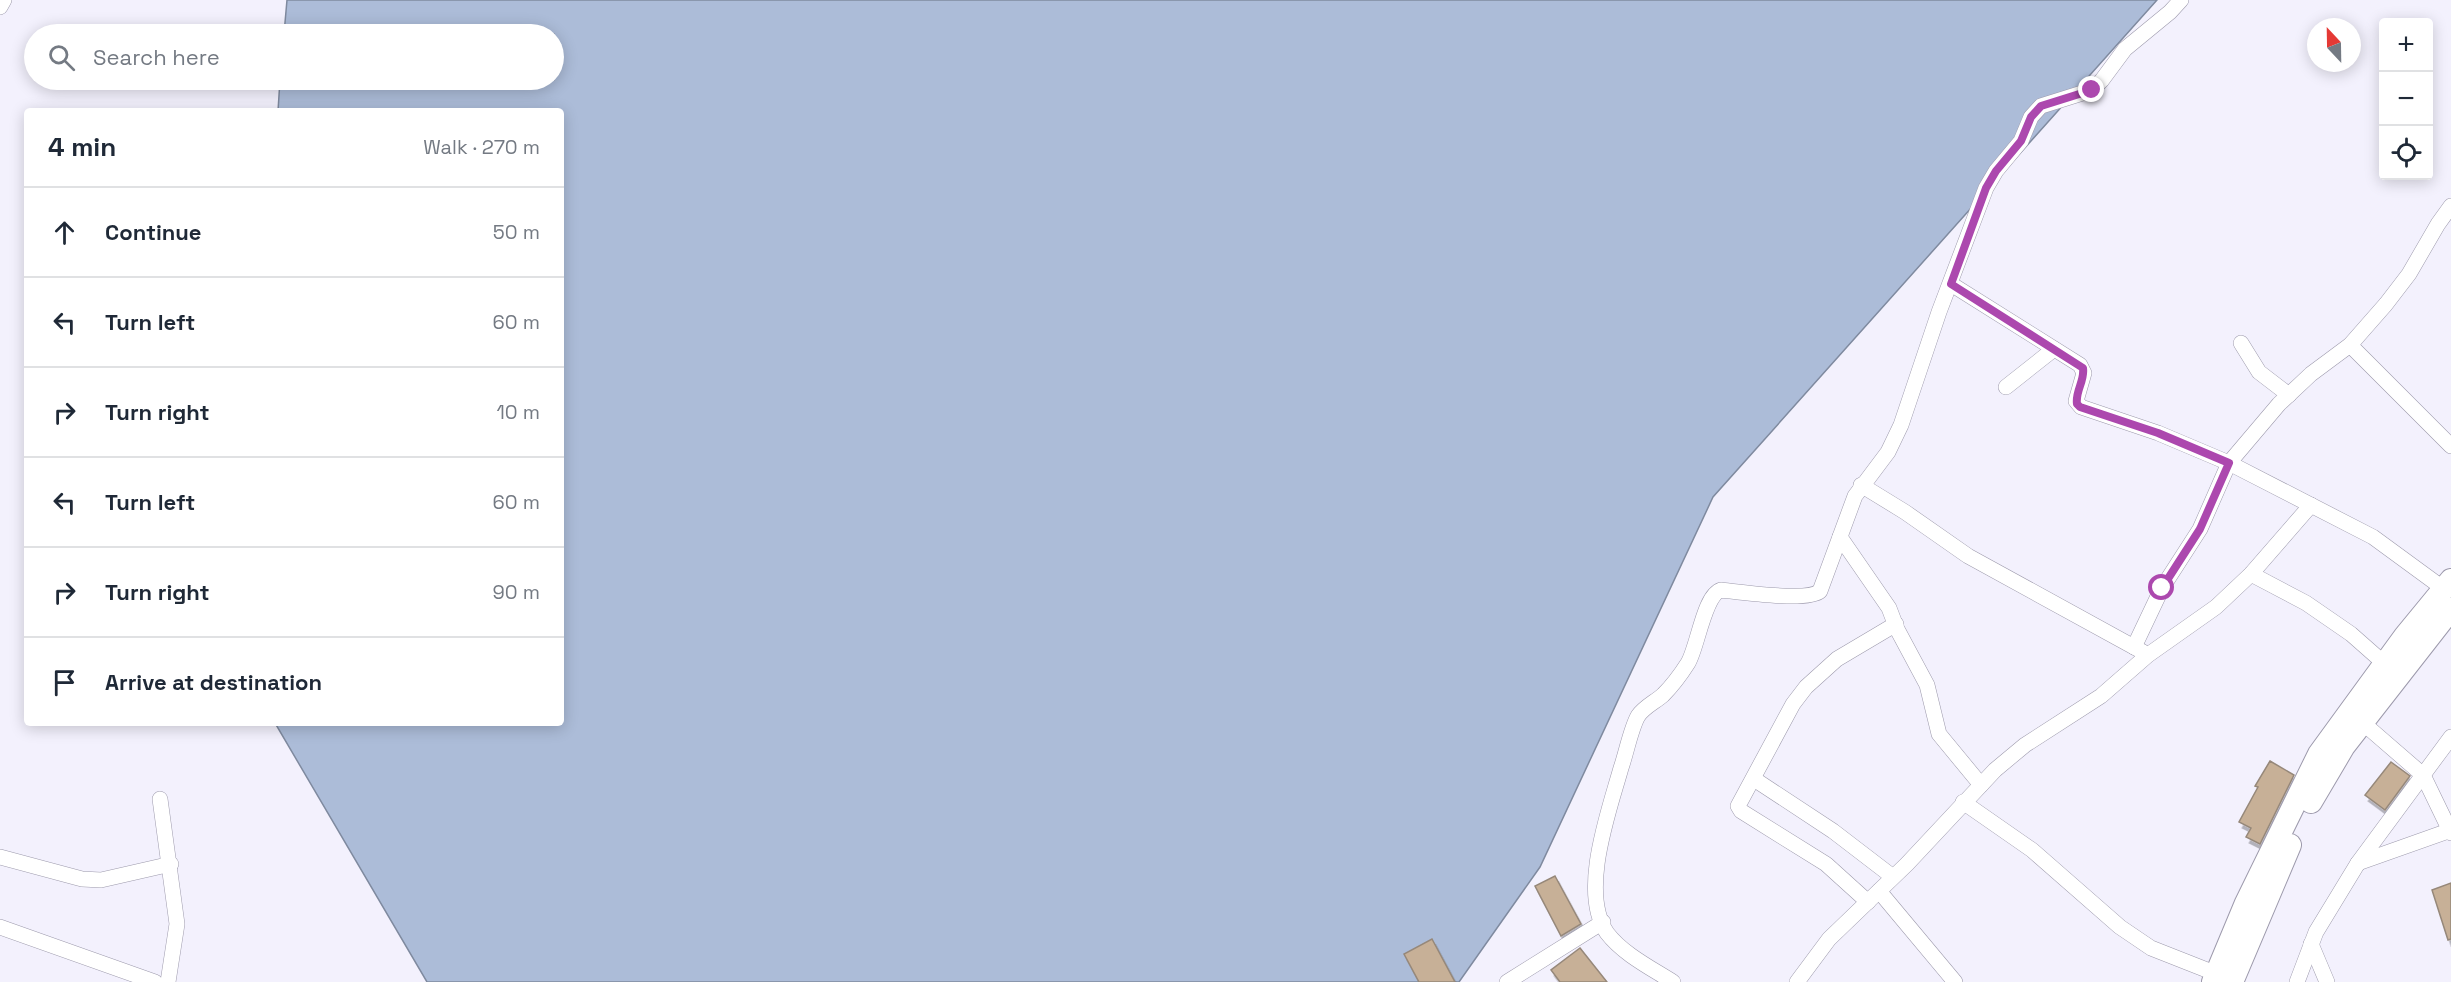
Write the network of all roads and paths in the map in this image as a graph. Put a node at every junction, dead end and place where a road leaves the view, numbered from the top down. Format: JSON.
{"nodes":[{"id":1,"x":4,"y":0,"type":"edge"},
{"id":2,"x":2181,"y":0,"type":"edge"},
{"id":3,"x":0,"y":7,"type":"edge"},
{"id":4,"x":2451,"y":206,"type":"edge"},
{"id":5,"x":1951,"y":284,"type":"junction"},
{"id":6,"x":2241,"y":343,"type":"dead end"},
{"id":7,"x":2350,"y":345,"type":"junction"},
{"id":8,"x":2054,"y":349,"type":"junction"},
{"id":9,"x":2006,"y":387,"type":"dead end"},
{"id":10,"x":2289,"y":395,"type":"junction"},
{"id":11,"x":2451,"y":446,"type":"edge"},
{"id":12,"x":2229,"y":463,"type":"junction"},
{"id":13,"x":1861,"y":485,"type":"junction"},
{"id":14,"x":2311,"y":505,"type":"junction"},
{"id":15,"x":1840,"y":537,"type":"junction"},
{"id":16,"x":2251,"y":574,"type":"junction"},
{"id":17,"x":2449,"y":593,"type":"edge"},
{"id":18,"x":1896,"y":624,"type":"junction"},
{"id":19,"x":2134,"y":647,"type":"junction"},
{"id":20,"x":2148,"y":655,"type":"junction"},
{"id":21,"x":2385,"y":664,"type":"junction"},
{"id":22,"x":2355,"y":717,"type":"junction"},
{"id":23,"x":2450,"y":738,"type":"edge"},
{"id":24,"x":2423,"y":775,"type":"junction"},
{"id":25,"x":1754,"y":779,"type":"junction"},
{"id":26,"x":1981,"y":785,"type":"junction"},
{"id":27,"x":160,"y":799,"type":"dead end"},
{"id":28,"x":1963,"y":802,"type":"junction"},
{"id":29,"x":2451,"y":831,"type":"edge"},
{"id":30,"x":0,"y":857,"type":"edge"},
{"id":31,"x":2358,"y":863,"type":"junction"},
{"id":32,"x":171,"y":864,"type":"junction"},
{"id":33,"x":1893,"y":877,"type":"junction"},
{"id":34,"x":1879,"y":891,"type":"junction"},
{"id":35,"x":1868,"y":902,"type":"junction"},
{"id":36,"x":1603,"y":922,"type":"junction"},
{"id":37,"x":0,"y":927,"type":"edge"},
{"id":38,"x":2311,"y":944,"type":"junction"},
{"id":39,"x":2221,"y":979,"type":"edge"},
{"id":40,"x":155,"y":982,"type":"edge"},
{"id":41,"x":168,"y":982,"type":"edge"},
{"id":42,"x":1507,"y":982,"type":"edge"},
{"id":43,"x":1673,"y":982,"type":"edge"},
{"id":44,"x":1797,"y":982,"type":"edge"},
{"id":45,"x":1955,"y":982,"type":"edge"},
{"id":46,"x":2297,"y":982,"type":"edge"},
{"id":47,"x":2327,"y":982,"type":"edge"}],
"edges":[{"from":1,"to":3,"type":"street"},
{"from":2,"to":5,"type":"street"},
{"from":4,"to":7,"type":"street"},
{"from":5,"to":8,"type":"street"},
{"from":5,"to":13,"type":"street"},
{"from":6,"to":10,"type":"street"},
{"from":7,"to":10,"type":"street"},
{"from":7,"to":11,"type":"street"},
{"from":8,"to":9,"type":"street"},
{"from":8,"to":12,"type":"street"},
{"from":10,"to":12,"type":"street"},
{"from":12,"to":14,"type":"street"},
{"from":12,"to":19,"type":"street"},
{"from":13,"to":15,"type":"street"},
{"from":13,"to":19,"type":"street"},
{"from":14,"to":16,"type":"street"},
{"from":14,"to":17,"type":"street"},
{"from":15,"to":18,"type":"street"},
{"from":15,"to":36,"type":"street"},
{"from":16,"to":20,"type":"street"},
{"from":16,"to":21,"type":"street"},
{"from":17,"to":21,"type":"street"},
{"from":17,"to":22,"type":"street"},
{"from":18,"to":25,"type":"street"},
{"from":18,"to":26,"type":"street"},
{"from":19,"to":20,"type":"street"},
{"from":20,"to":26,"type":"street"},
{"from":21,"to":22,"type":"street"},
{"from":22,"to":24,"type":"street"},
{"from":22,"to":39,"type":"street"},
{"from":23,"to":24,"type":"street"},
{"from":24,"to":29,"type":"street"},
{"from":24,"to":31,"type":"street"},
{"from":25,"to":33,"type":"street"},
{"from":25,"to":35,"type":"street"},
{"from":26,"to":28,"type":"street"},
{"from":27,"to":32,"type":"street"},
{"from":28,"to":33,"type":"street"},
{"from":28,"to":39,"type":"street"},
{"from":29,"to":31,"type":"street"},
{"from":30,"to":32,"type":"street"},
{"from":31,"to":38,"type":"street"},
{"from":32,"to":41,"type":"street"},
{"from":33,"to":34,"type":"street"},
{"from":34,"to":35,"type":"street"},
{"from":34,"to":45,"type":"street"},
{"from":35,"to":44,"type":"street"},
{"from":36,"to":42,"type":"street"},
{"from":36,"to":43,"type":"street"},
{"from":37,"to":40,"type":"street"},
{"from":38,"to":46,"type":"street"},
{"from":38,"to":47,"type":"street"}]}
